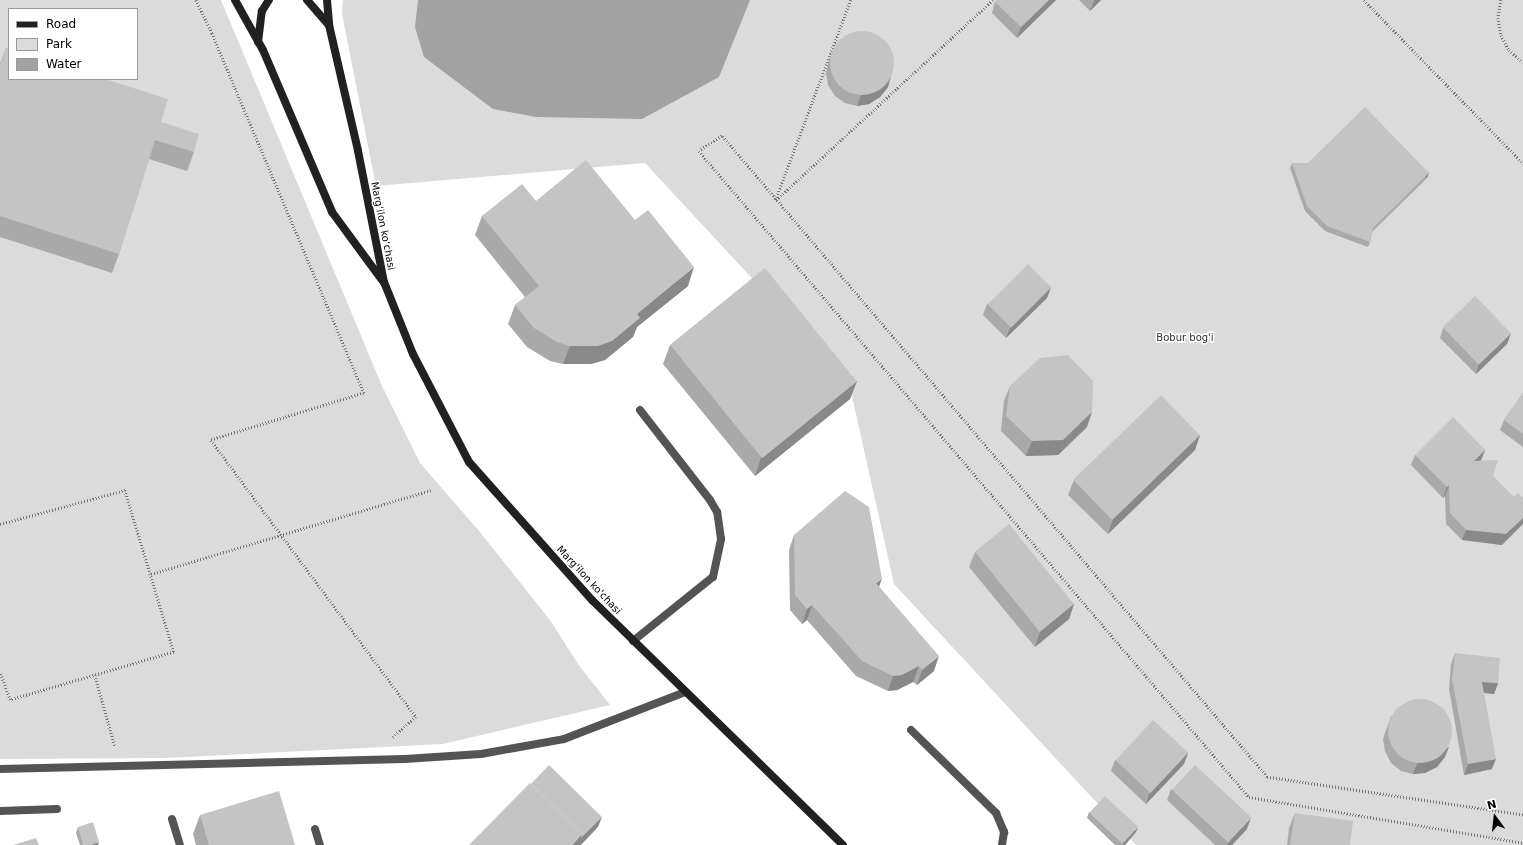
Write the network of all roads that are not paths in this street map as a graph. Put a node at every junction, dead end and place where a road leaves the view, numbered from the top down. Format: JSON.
{"nodes":[{"id":1,"x":235,"y":0,"type":"edge"},
{"id":2,"x":269,"y":0,"type":"edge"},
{"id":3,"x":307,"y":0,"type":"edge"},
{"id":4,"x":328,"y":0,"type":"edge"},
{"id":5,"x":329,"y":26,"type":"junction"},
{"id":6,"x":258,"y":42,"type":"junction"},
{"id":7,"x":384,"y":282,"type":"junction"},
{"id":8,"x":640,"y":410,"type":"dead end"},
{"id":9,"x":633,"y":641,"type":"junction"},
{"id":10,"x":685,"y":692,"type":"junction"},
{"id":11,"x":911,"y":730,"type":"dead end"},
{"id":12,"x":0,"y":769,"type":"edge"},
{"id":13,"x":57,"y":809,"type":"dead end"},
{"id":14,"x":0,"y":811,"type":"edge"},
{"id":15,"x":172,"y":819,"type":"dead end"},
{"id":16,"x":315,"y":829,"type":"dead end"},
{"id":17,"x":180,"y":845,"type":"edge"},
{"id":18,"x":320,"y":845,"type":"edge"},
{"id":19,"x":842,"y":845,"type":"edge"},
{"id":20,"x":1002,"y":845,"type":"edge"}],
"edges":[{"from":1,"to":6,"type":"main road"},
{"from":2,"to":6,"type":"main road"},
{"from":3,"to":5,"type":"main road"},
{"from":4,"to":5,"type":"main road","name":"Margʻilon koʻchasi"},
{"from":5,"to":7,"type":"main road","name":"Margʻilon koʻchasi"},
{"from":6,"to":7,"type":"main road","name":"Margʻilon koʻchasi"},
{"from":7,"to":9,"type":"main road","name":"Marg'ilon ko'chasi"},
{"from":8,"to":9,"type":"street"},
{"from":9,"to":10,"type":"main road","name":"Marg'ilon ko'chasi"},
{"from":10,"to":12,"type":"street"},
{"from":10,"to":19,"type":"main road","name":"Marg'ilon ko'chasi"},
{"from":11,"to":20,"type":"street"},
{"from":13,"to":14,"type":"street"},
{"from":15,"to":17,"type":"street"},
{"from":16,"to":18,"type":"street"}]}
